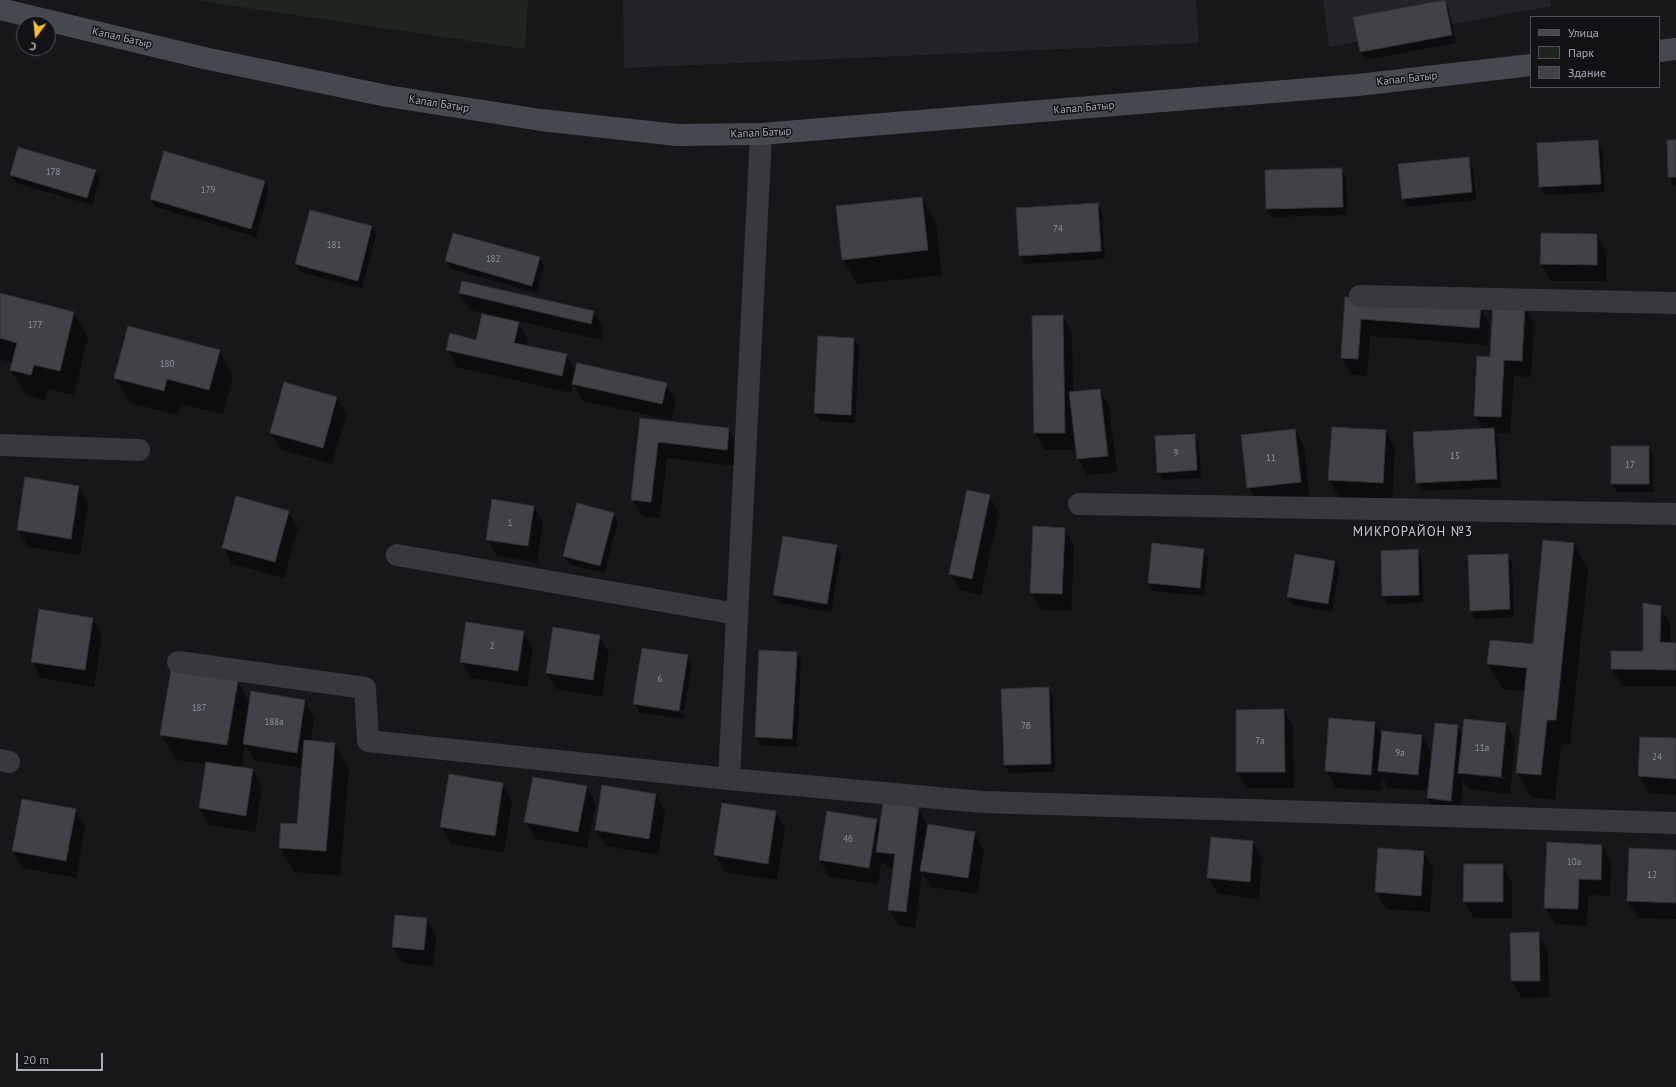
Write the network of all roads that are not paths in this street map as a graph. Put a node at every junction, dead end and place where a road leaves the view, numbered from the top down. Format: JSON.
{"nodes":[{"id":1,"x":0,"y":9,"type":"edge"},
{"id":2,"x":1676,"y":49,"type":"edge"},
{"id":3,"x":1660,"y":51,"type":"edge"},
{"id":4,"x":1530,"y":65,"type":"edge"},
{"id":5,"x":761,"y":134,"type":"junction"},
{"id":6,"x":1360,"y":296,"type":"dead end"},
{"id":7,"x":1676,"y":303,"type":"edge"},
{"id":8,"x":0,"y":446,"type":"edge"},
{"id":9,"x":139,"y":450,"type":"dead end"},
{"id":10,"x":1079,"y":504,"type":"dead end"},
{"id":11,"x":1676,"y":514,"type":"edge"},
{"id":12,"x":397,"y":555,"type":"dead end"},
{"id":13,"x":737,"y":614,"type":"junction"},
{"id":14,"x":178,"y":662,"type":"dead end"},
{"id":15,"x":729,"y":779,"type":"junction"},
{"id":16,"x":1676,"y":823,"type":"edge"}],
"edges":[{"from":1,"to":5,"type":"main road","name":"Капал Батыр"},
{"from":2,"to":3,"type":"main road"},
{"from":4,"to":5,"type":"main road","name":"Капал Батыр"},
{"from":5,"to":13,"type":"street"},
{"from":6,"to":7,"type":"street"},
{"from":8,"to":9,"type":"street"},
{"from":10,"to":11,"type":"street"},
{"from":12,"to":13,"type":"street"},
{"from":13,"to":15,"type":"street"},
{"from":14,"to":15,"type":"street"},
{"from":15,"to":16,"type":"street"}]}
